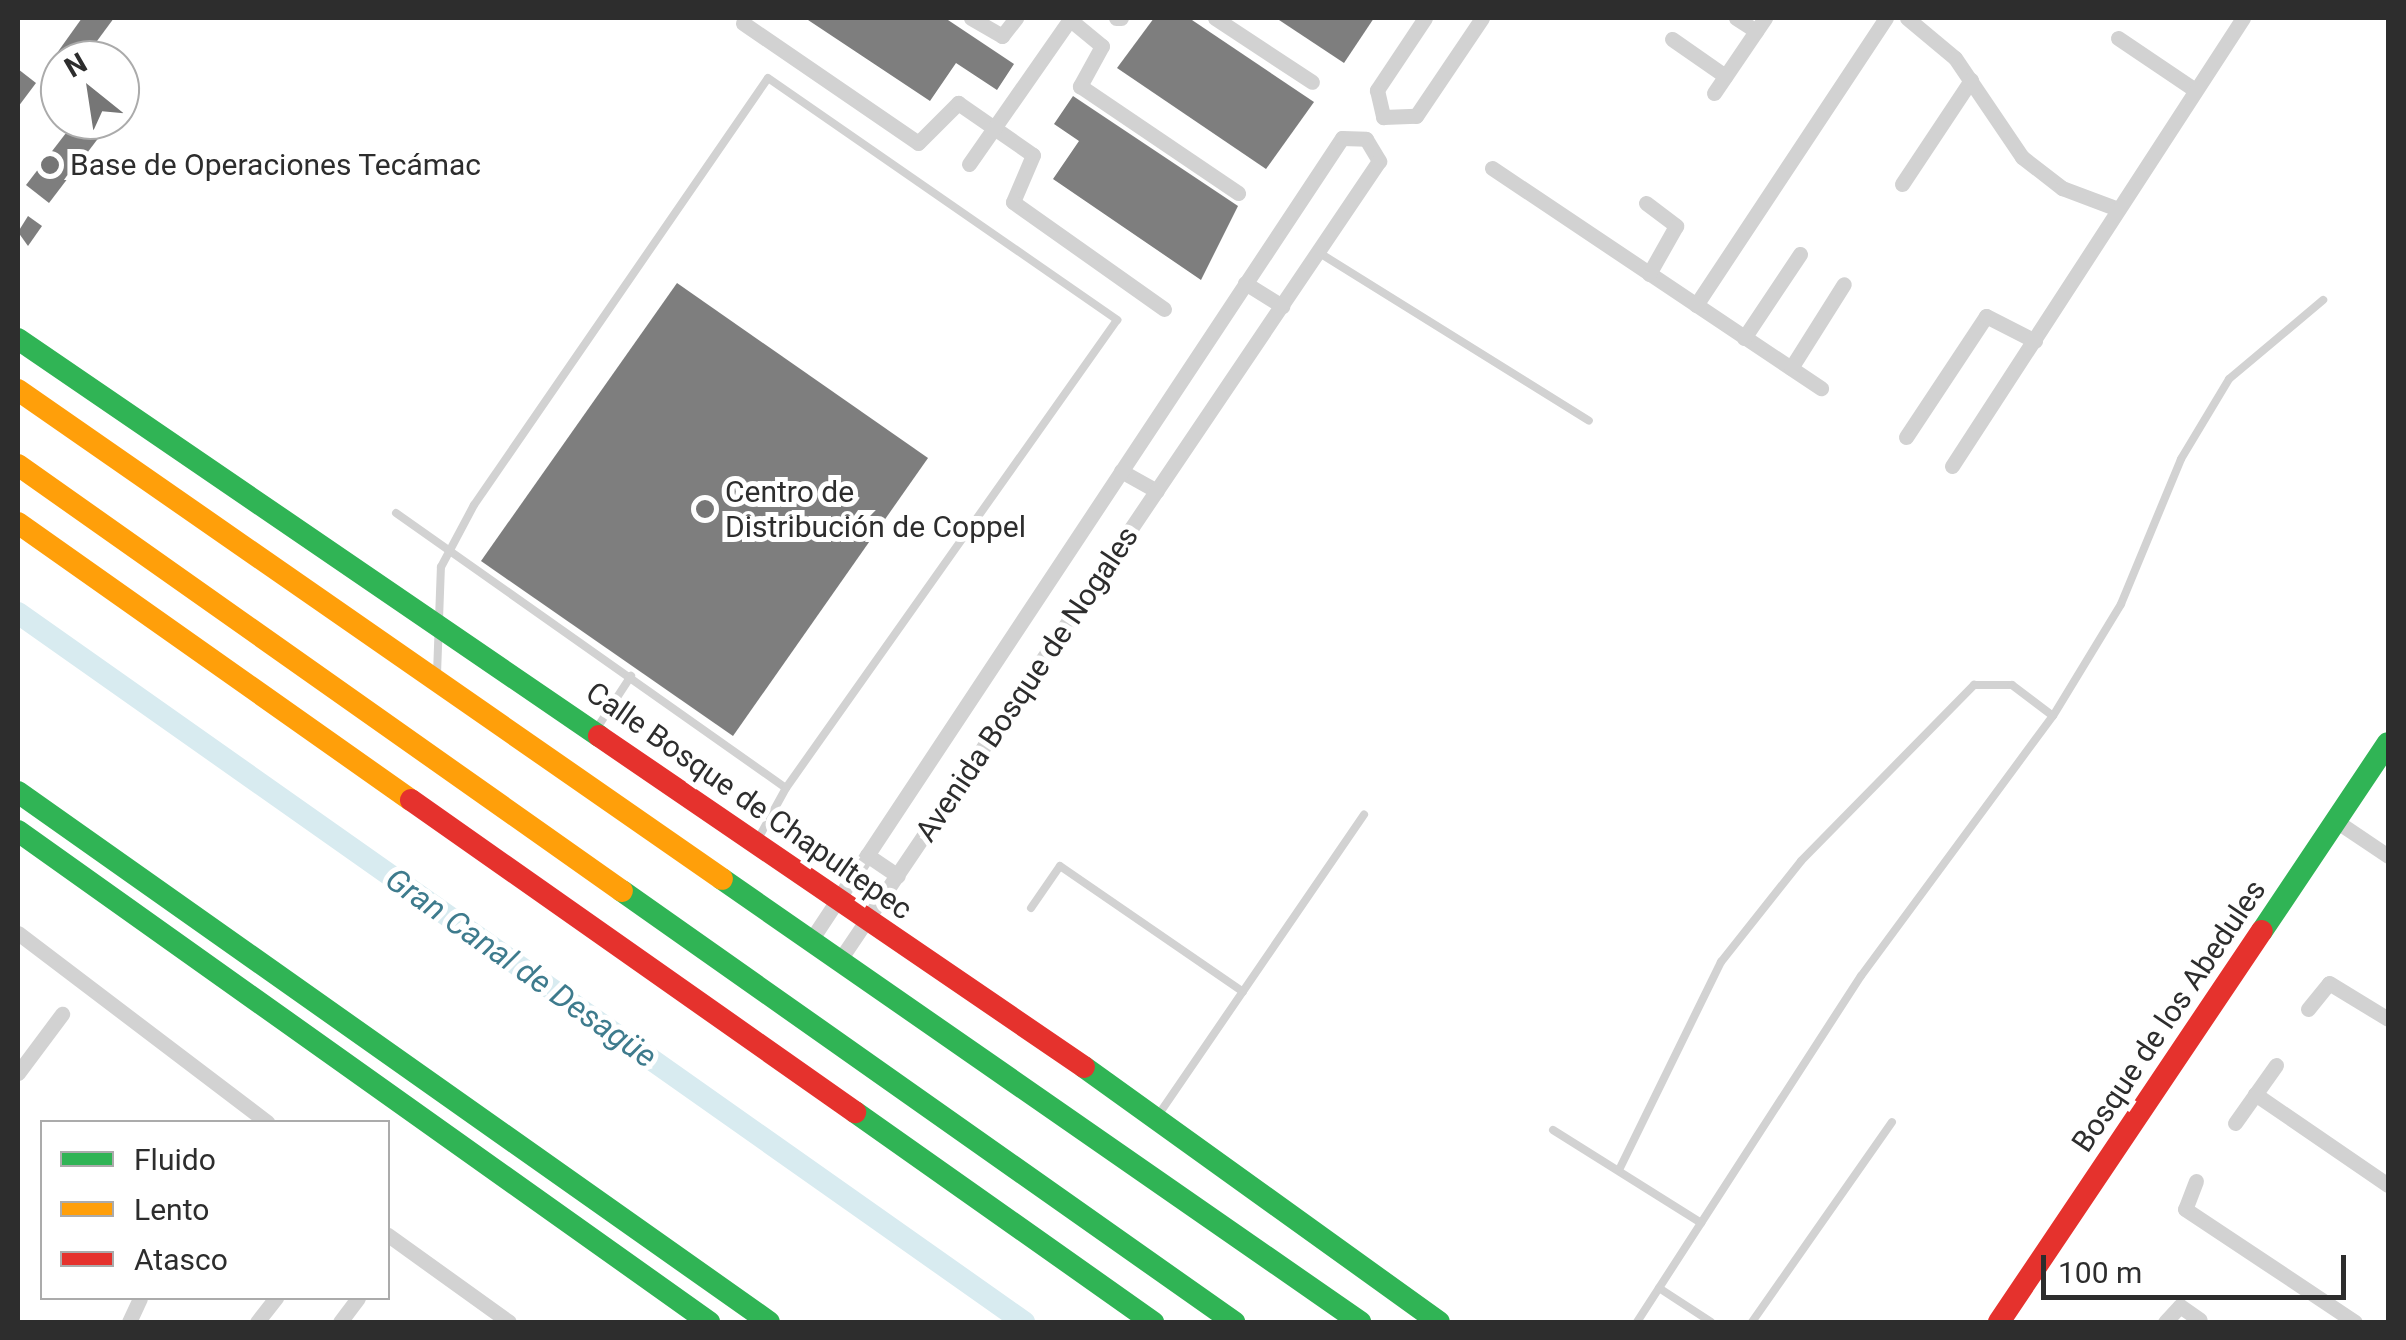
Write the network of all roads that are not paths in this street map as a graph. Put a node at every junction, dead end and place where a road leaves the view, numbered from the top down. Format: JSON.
{"nodes":[{"id":1,"x":971,"y":18,"type":"edge"},
{"id":2,"x":1016,"y":18,"type":"edge"},
{"id":3,"x":1070,"y":18,"type":"edge"},
{"id":4,"x":1216,"y":18,"type":"edge"},
{"id":5,"x":1425,"y":18,"type":"edge"},
{"id":6,"x":1482,"y":18,"type":"edge"},
{"id":7,"x":1736,"y":18,"type":"edge"},
{"id":8,"x":1886,"y":18,"type":"edge"},
{"id":9,"x":2243,"y":18,"type":"edge"},
{"id":10,"x":1912,"y":19,"type":"edge"},
{"id":11,"x":743,"y":23,"type":"dead end"},
{"id":12,"x":1760,"y":24,"type":"edge"},
{"id":13,"x":2118,"y":38,"type":"dead end"},
{"id":14,"x":1672,"y":39,"type":"dead end"},
{"id":15,"x":1725,"y":76,"type":"junction"},
{"id":16,"x":1972,"y":80,"type":"junction"},
{"id":17,"x":1312,"y":82,"type":"dead end"},
{"id":18,"x":2195,"y":90,"type":"junction"},
{"id":19,"x":1714,"y":93,"type":"dead end"},
{"id":20,"x":994,"y":128,"type":"junction"},
{"id":21,"x":969,"y":164,"type":"dead end"},
{"id":22,"x":1492,"y":168,"type":"dead end"},
{"id":23,"x":1902,"y":184,"type":"dead end"},
{"id":24,"x":1238,"y":193,"type":"dead end"},
{"id":25,"x":1646,"y":204,"type":"dead end"},
{"id":26,"x":2118,"y":209,"type":"junction"},
{"id":27,"x":1318,"y":252,"type":"junction"},
{"id":28,"x":1800,"y":254,"type":"dead end"},
{"id":29,"x":1649,"y":274,"type":"junction"},
{"id":30,"x":1246,"y":284,"type":"junction"},
{"id":31,"x":1844,"y":284,"type":"dead end"},
{"id":32,"x":2323,"y":300,"type":"dead end"},
{"id":33,"x":1696,"y":305,"type":"junction"},
{"id":34,"x":1282,"y":306,"type":"junction"},
{"id":35,"x":1164,"y":309,"type":"dead end"},
{"id":36,"x":1744,"y":338,"type":"junction"},
{"id":37,"x":18,"y":339,"type":"edge"},
{"id":38,"x":2035,"y":340,"type":"junction"},
{"id":39,"x":1791,"y":368,"type":"junction"},
{"id":40,"x":1821,"y":388,"type":"dead end"},
{"id":41,"x":18,"y":390,"type":"edge"},
{"id":42,"x":1589,"y":421,"type":"dead end"},
{"id":43,"x":1906,"y":437,"type":"dead end"},
{"id":44,"x":18,"y":465,"type":"edge"},
{"id":45,"x":1952,"y":466,"type":"dead end"},
{"id":46,"x":1122,"y":470,"type":"junction"},
{"id":47,"x":1157,"y":492,"type":"junction"},
{"id":48,"x":396,"y":513,"type":"dead end"},
{"id":49,"x":18,"y":524,"type":"edge"},
{"id":50,"x":449,"y":553,"type":"junction"},
{"id":51,"x":434,"y":619,"type":"junction"},
{"id":52,"x":438,"y":674,"type":"junction"},
{"id":53,"x":632,"y":676,"type":"junction"},
{"id":54,"x":2053,"y":716,"type":"junction"},
{"id":55,"x":595,"y":731,"type":"junction"},
{"id":56,"x":2388,"y":742,"type":"edge"},
{"id":57,"x":786,"y":788,"type":"junction"},
{"id":58,"x":18,"y":792,"type":"edge"},
{"id":59,"x":1364,"y":815,"type":"dead end"},
{"id":60,"x":2336,"y":822,"type":"junction"},
{"id":61,"x":18,"y":831,"type":"edge"},
{"id":62,"x":756,"y":843,"type":"junction"},
{"id":63,"x":867,"y":855,"type":"junction"},
{"id":64,"x":2388,"y":856,"type":"edge"},
{"id":65,"x":898,"y":876,"type":"junction"},
{"id":66,"x":837,"y":899,"type":"junction"},
{"id":67,"x":1031,"y":908,"type":"dead end"},
{"id":68,"x":868,"y":920,"type":"junction"},
{"id":69,"x":18,"y":933,"type":"edge"},
{"id":70,"x":810,"y":940,"type":"junction"},
{"id":71,"x":839,"y":961,"type":"junction"},
{"id":72,"x":1243,"y":992,"type":"junction"},
{"id":73,"x":2308,"y":1009,"type":"dead end"},
{"id":74,"x":62,"y":1014,"type":"dead end"},
{"id":75,"x":2388,"y":1019,"type":"edge"},
{"id":76,"x":2276,"y":1064,"type":"dead end"},
{"id":77,"x":18,"y":1073,"type":"edge"},
{"id":78,"x":2255,"y":1094,"type":"junction"},
{"id":79,"x":1156,"y":1118,"type":"junction"},
{"id":80,"x":264,"y":1120,"type":"edge"},
{"id":81,"x":1892,"y":1122,"type":"dead end"},
{"id":82,"x":2235,"y":1122,"type":"dead end"},
{"id":83,"x":1553,"y":1130,"type":"dead end"},
{"id":84,"x":1619,"y":1170,"type":"junction"},
{"id":85,"x":2196,"y":1181,"type":"dead end"},
{"id":86,"x":2388,"y":1185,"type":"edge"},
{"id":87,"x":1701,"y":1223,"type":"junction"},
{"id":88,"x":390,"y":1236,"type":"edge"},
{"id":89,"x":1659,"y":1288,"type":"junction"},
{"id":90,"x":274,"y":1300,"type":"edge"},
{"id":91,"x":356,"y":1300,"type":"edge"},
{"id":92,"x":2200,"y":1320,"type":"edge"},
{"id":93,"x":257,"y":1322,"type":"edge"},
{"id":94,"x":340,"y":1322,"type":"edge"},
{"id":95,"x":509,"y":1322,"type":"edge"},
{"id":96,"x":709,"y":1322,"type":"edge"},
{"id":97,"x":769,"y":1322,"type":"edge"},
{"id":98,"x":1153,"y":1322,"type":"edge"},
{"id":99,"x":1234,"y":1322,"type":"edge"},
{"id":100,"x":1360,"y":1322,"type":"edge"},
{"id":101,"x":1439,"y":1322,"type":"edge"},
{"id":102,"x":1637,"y":1322,"type":"edge"},
{"id":103,"x":1710,"y":1322,"type":"edge"},
{"id":104,"x":1752,"y":1322,"type":"edge"},
{"id":105,"x":1999,"y":1322,"type":"edge"},
{"id":106,"x":2165,"y":1322,"type":"edge"},
{"id":107,"x":2355,"y":1322,"type":"edge"}],
"edges":[{"from":1,"to":2,"type":"street"},
{"from":3,"to":20,"type":"street"},
{"from":3,"to":24,"type":"street"},
{"from":4,"to":17,"type":"street"},
{"from":5,"to":6,"type":"street"},
{"from":7,"to":12,"type":"street"},
{"from":8,"to":33,"type":"street"},
{"from":9,"to":18,"type":"street"},
{"from":10,"to":16,"type":"street"},
{"from":11,"to":20,"type":"street"},
{"from":12,"to":15,"type":"street"},
{"from":13,"to":18,"type":"street"},
{"from":14,"to":15,"type":"street"},
{"from":15,"to":19,"type":"street"},
{"from":16,"to":23,"type":"street"},
{"from":16,"to":26,"type":"street"},
{"from":18,"to":26,"type":"street"},
{"from":20,"to":21,"type":"street"},
{"from":20,"to":35,"type":"street"},
{"from":22,"to":29,"type":"street"},
{"from":25,"to":29,"type":"street"},
{"from":26,"to":38,"type":"street"},
{"from":27,"to":30,"type":"street","name":"Avenida Bosque de Nogales"},
{"from":27,"to":34,"type":"street","name":"Avenida Bosque de Nogales"},
{"from":27,"to":42,"type":"lane"},
{"from":28,"to":36,"type":"street"},
{"from":29,"to":33,"type":"street"},
{"from":30,"to":34,"type":"street"},
{"from":30,"to":46,"type":"street","name":"Avenida Bosque de Nogales"},
{"from":31,"to":39,"type":"street"},
{"from":32,"to":54,"type":"lane"},
{"from":33,"to":36,"type":"street"},
{"from":34,"to":47,"type":"street","name":"Avenida Bosque de Nogales"},
{"from":36,"to":39,"type":"street"},
{"from":37,"to":51,"type":"main road","name":"Calle Bosque de Chapultepec"},
{"from":38,"to":43,"type":"street"},
{"from":38,"to":45,"type":"street"},
{"from":39,"to":40,"type":"street"},
{"from":41,"to":52,"type":"main road"},
{"from":44,"to":99,"type":"main road"},
{"from":46,"to":47,"type":"street","name":"Avenida Bosque de Nogales"},
{"from":46,"to":63,"type":"street","name":"Avenida Bosque de Nogales"},
{"from":47,"to":65,"type":"street","name":"Avenida Bosque de Nogales"},
{"from":48,"to":50,"type":"lane"},
{"from":49,"to":98,"type":"main road"},
{"from":50,"to":51,"type":"lane"},
{"from":50,"to":53,"type":"lane"},
{"from":50,"to":57,"type":"lane"},
{"from":51,"to":52,"type":"lane"},
{"from":51,"to":55,"type":"main road","name":"Calle Bosque de Chapultepec"},
{"from":52,"to":70,"type":"main road"},
{"from":53,"to":55,"type":"lane"},
{"from":53,"to":57,"type":"lane"},
{"from":54,"to":84,"type":"lane"},
{"from":54,"to":87,"type":"lane"},
{"from":55,"to":62,"type":"main road","name":"Calle Bosque de Chapultepec"},
{"from":56,"to":60,"type":"main road","name":"Bosque de los Abedules"},
{"from":57,"to":62,"type":"lane"},
{"from":58,"to":97,"type":"main road"},
{"from":59,"to":72,"type":"lane"},
{"from":60,"to":64,"type":"street"},
{"from":60,"to":105,"type":"main road","name":"Bosque de los Abedules"},
{"from":61,"to":96,"type":"main road"},
{"from":62,"to":66,"type":"main road","name":"Calle Bosque de Chapultepec"},
{"from":63,"to":65,"type":"street"},
{"from":63,"to":66,"type":"street","name":"Avenida Bosque de Nogales"},
{"from":65,"to":68,"type":"street","name":"Avenida Bosque de Nogales"},
{"from":66,"to":68,"type":"main road","name":"Calle Bosque de Chapultepec"},
{"from":66,"to":70,"type":"street","name":"Avenida Bosque de Nogales"},
{"from":67,"to":72,"type":"lane"},
{"from":68,"to":71,"type":"street","name":"Avenida Bosque de Nogales"},
{"from":68,"to":79,"type":"main road","name":"Calle Bosque de Chapultepec"},
{"from":69,"to":80,"type":"street"},
{"from":70,"to":71,"type":"main road"},
{"from":71,"to":100,"type":"main road"},
{"from":72,"to":79,"type":"lane"},
{"from":73,"to":75,"type":"street"},
{"from":74,"to":77,"type":"street"},
{"from":76,"to":78,"type":"street"},
{"from":78,"to":82,"type":"street"},
{"from":78,"to":86,"type":"street"},
{"from":79,"to":101,"type":"main road","name":"Calle Bosque de Chapultepec"},
{"from":81,"to":104,"type":"lane"},
{"from":83,"to":84,"type":"lane"},
{"from":84,"to":87,"type":"lane"},
{"from":85,"to":107,"type":"street"},
{"from":87,"to":89,"type":"lane"},
{"from":88,"to":95,"type":"street"},
{"from":89,"to":102,"type":"lane"},
{"from":89,"to":103,"type":"lane"},
{"from":90,"to":93,"type":"street"},
{"from":91,"to":94,"type":"street"},
{"from":92,"to":106,"type":"street"}]}
